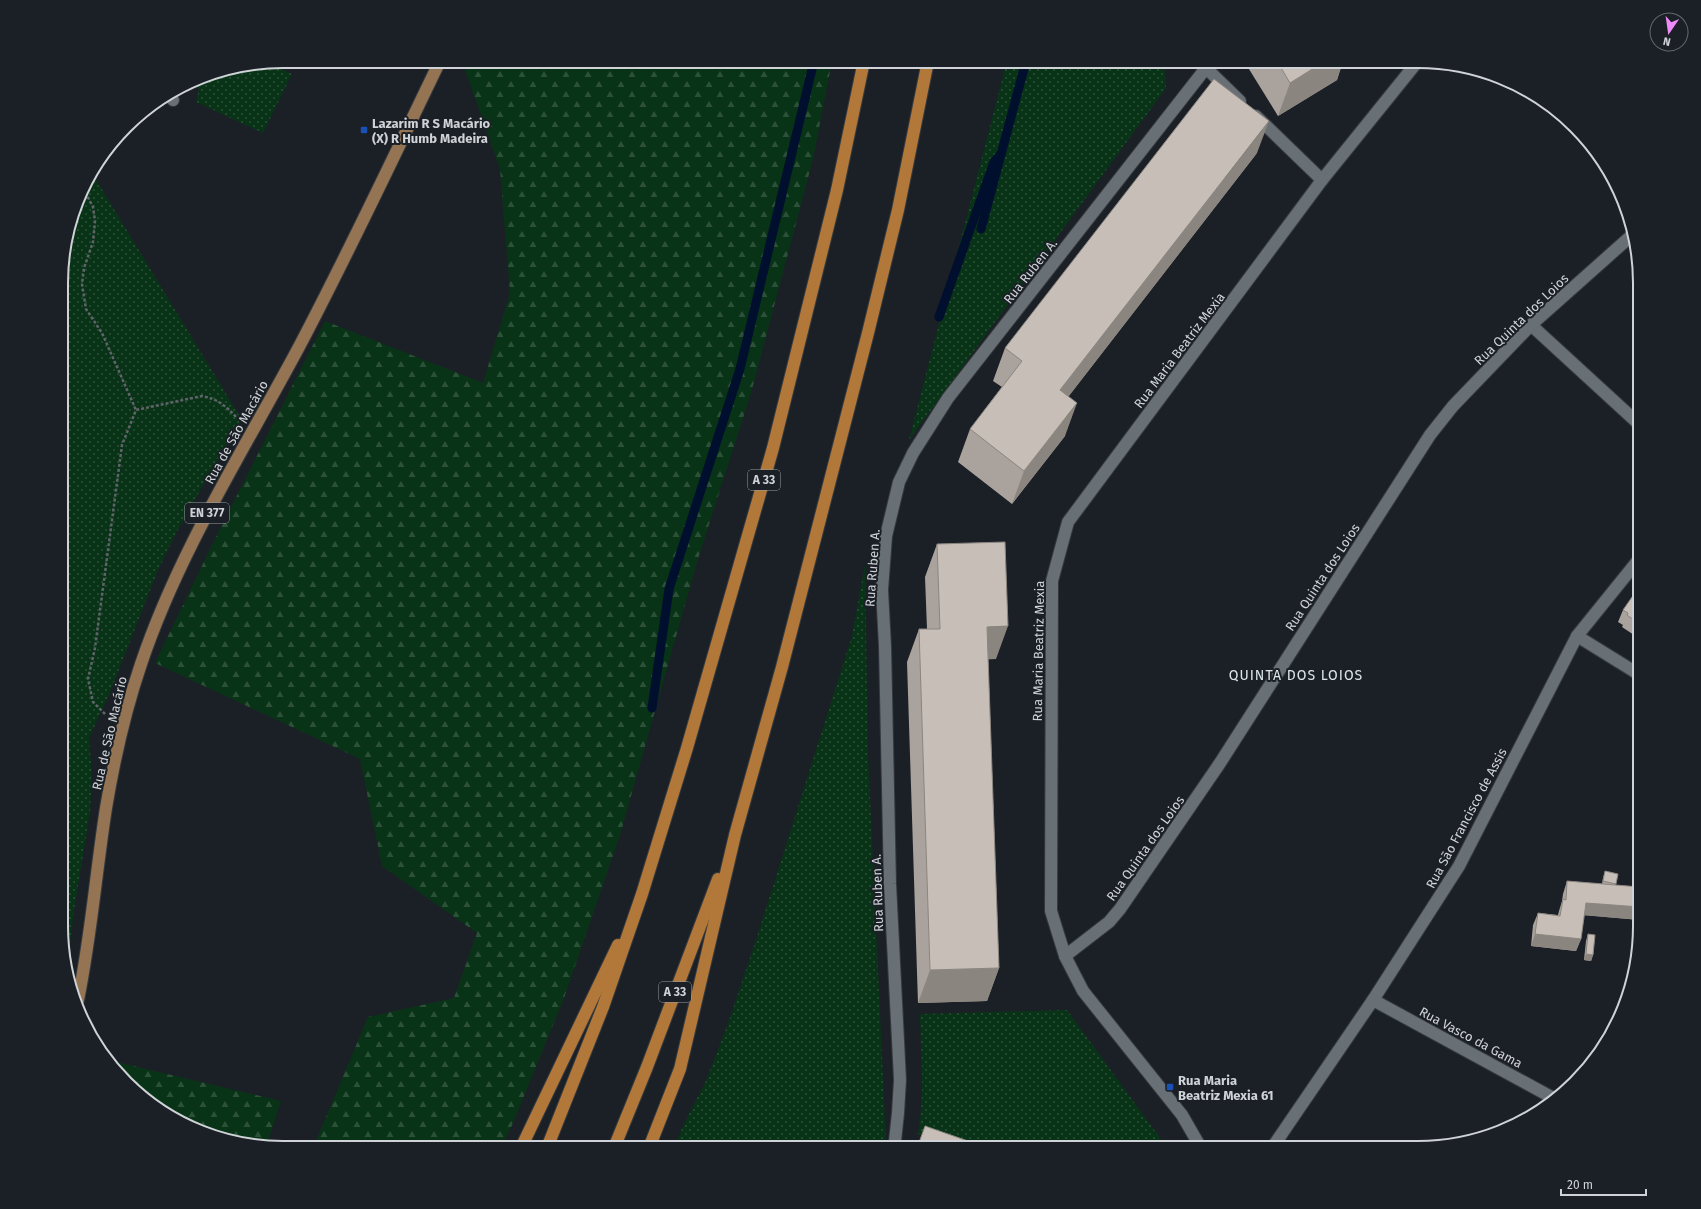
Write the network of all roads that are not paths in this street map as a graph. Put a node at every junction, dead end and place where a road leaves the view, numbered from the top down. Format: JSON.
{"nodes":[{"id":1,"x":437,"y":68,"type":"edge"},
{"id":2,"x":863,"y":68,"type":"edge"},
{"id":3,"x":927,"y":68,"type":"edge"},
{"id":4,"x":1202,"y":68,"type":"edge"},
{"id":5,"x":1207,"y":68,"type":"edge"},
{"id":6,"x":1413,"y":68,"type":"edge"},
{"id":7,"x":1322,"y":180,"type":"junction"},
{"id":8,"x":1628,"y":238,"type":"edge"},
{"id":9,"x":1531,"y":325,"type":"junction"},
{"id":10,"x":1633,"y":419,"type":"edge"},
{"id":11,"x":1633,"y":567,"type":"edge"},
{"id":12,"x":1577,"y":636,"type":"junction"},
{"id":13,"x":1633,"y":671,"type":"edge"},
{"id":14,"x":735,"y":835,"type":"junction"},
{"id":15,"x":642,"y":894,"type":"junction"},
{"id":16,"x":1065,"y":956,"type":"junction"},
{"id":17,"x":79,"y":995,"type":"edge"},
{"id":18,"x":1373,"y":1000,"type":"junction"},
{"id":19,"x":1550,"y":1096,"type":"edge"},
{"id":20,"x":524,"y":1141,"type":"edge"},
{"id":21,"x":550,"y":1141,"type":"edge"},
{"id":22,"x":617,"y":1141,"type":"edge"},
{"id":23,"x":652,"y":1141,"type":"edge"},
{"id":24,"x":895,"y":1141,"type":"edge"},
{"id":25,"x":1196,"y":1141,"type":"edge"},
{"id":26,"x":1277,"y":1141,"type":"edge"}],
"edges":[{"from":1,"to":17,"type":"main road","name":"Rua de São Macário","number":"EN 377"},
{"from":2,"to":15,"type":"highway","number":"A 33"},
{"from":3,"to":14,"type":"highway","number":"A 33"},
{"from":4,"to":24,"type":"street","name":"Rua Ruben A."},
{"from":5,"to":7,"type":"street","name":"Rua Ruben A."},
{"from":6,"to":7,"type":"street","name":"Rua Maria Beatriz Mexia"},
{"from":7,"to":16,"type":"street","name":"Rua Maria Beatriz Mexia"},
{"from":8,"to":9,"type":"street","name":"Rua Quinta dos Loios"},
{"from":9,"to":10,"type":"street"},
{"from":9,"to":16,"type":"street","name":"Rua Quinta dos Loios"},
{"from":11,"to":12,"type":"street","name":"Rua São Francisco de Assis"},
{"from":12,"to":13,"type":"street"},
{"from":12,"to":18,"type":"street","name":"Rua São Francisco de Assis"},
{"from":14,"to":22,"type":"highway","number":"A 33"},
{"from":14,"to":23,"type":"highway"},
{"from":15,"to":20,"type":"highway"},
{"from":15,"to":21,"type":"highway","number":"A 33"},
{"from":16,"to":25,"type":"street","name":"Rua Maria Beatriz Mexia"},
{"from":18,"to":19,"type":"street","name":"Rua Vasco da Gama"},
{"from":18,"to":26,"type":"street","name":"Rua São Francisco de Assis"}]}
